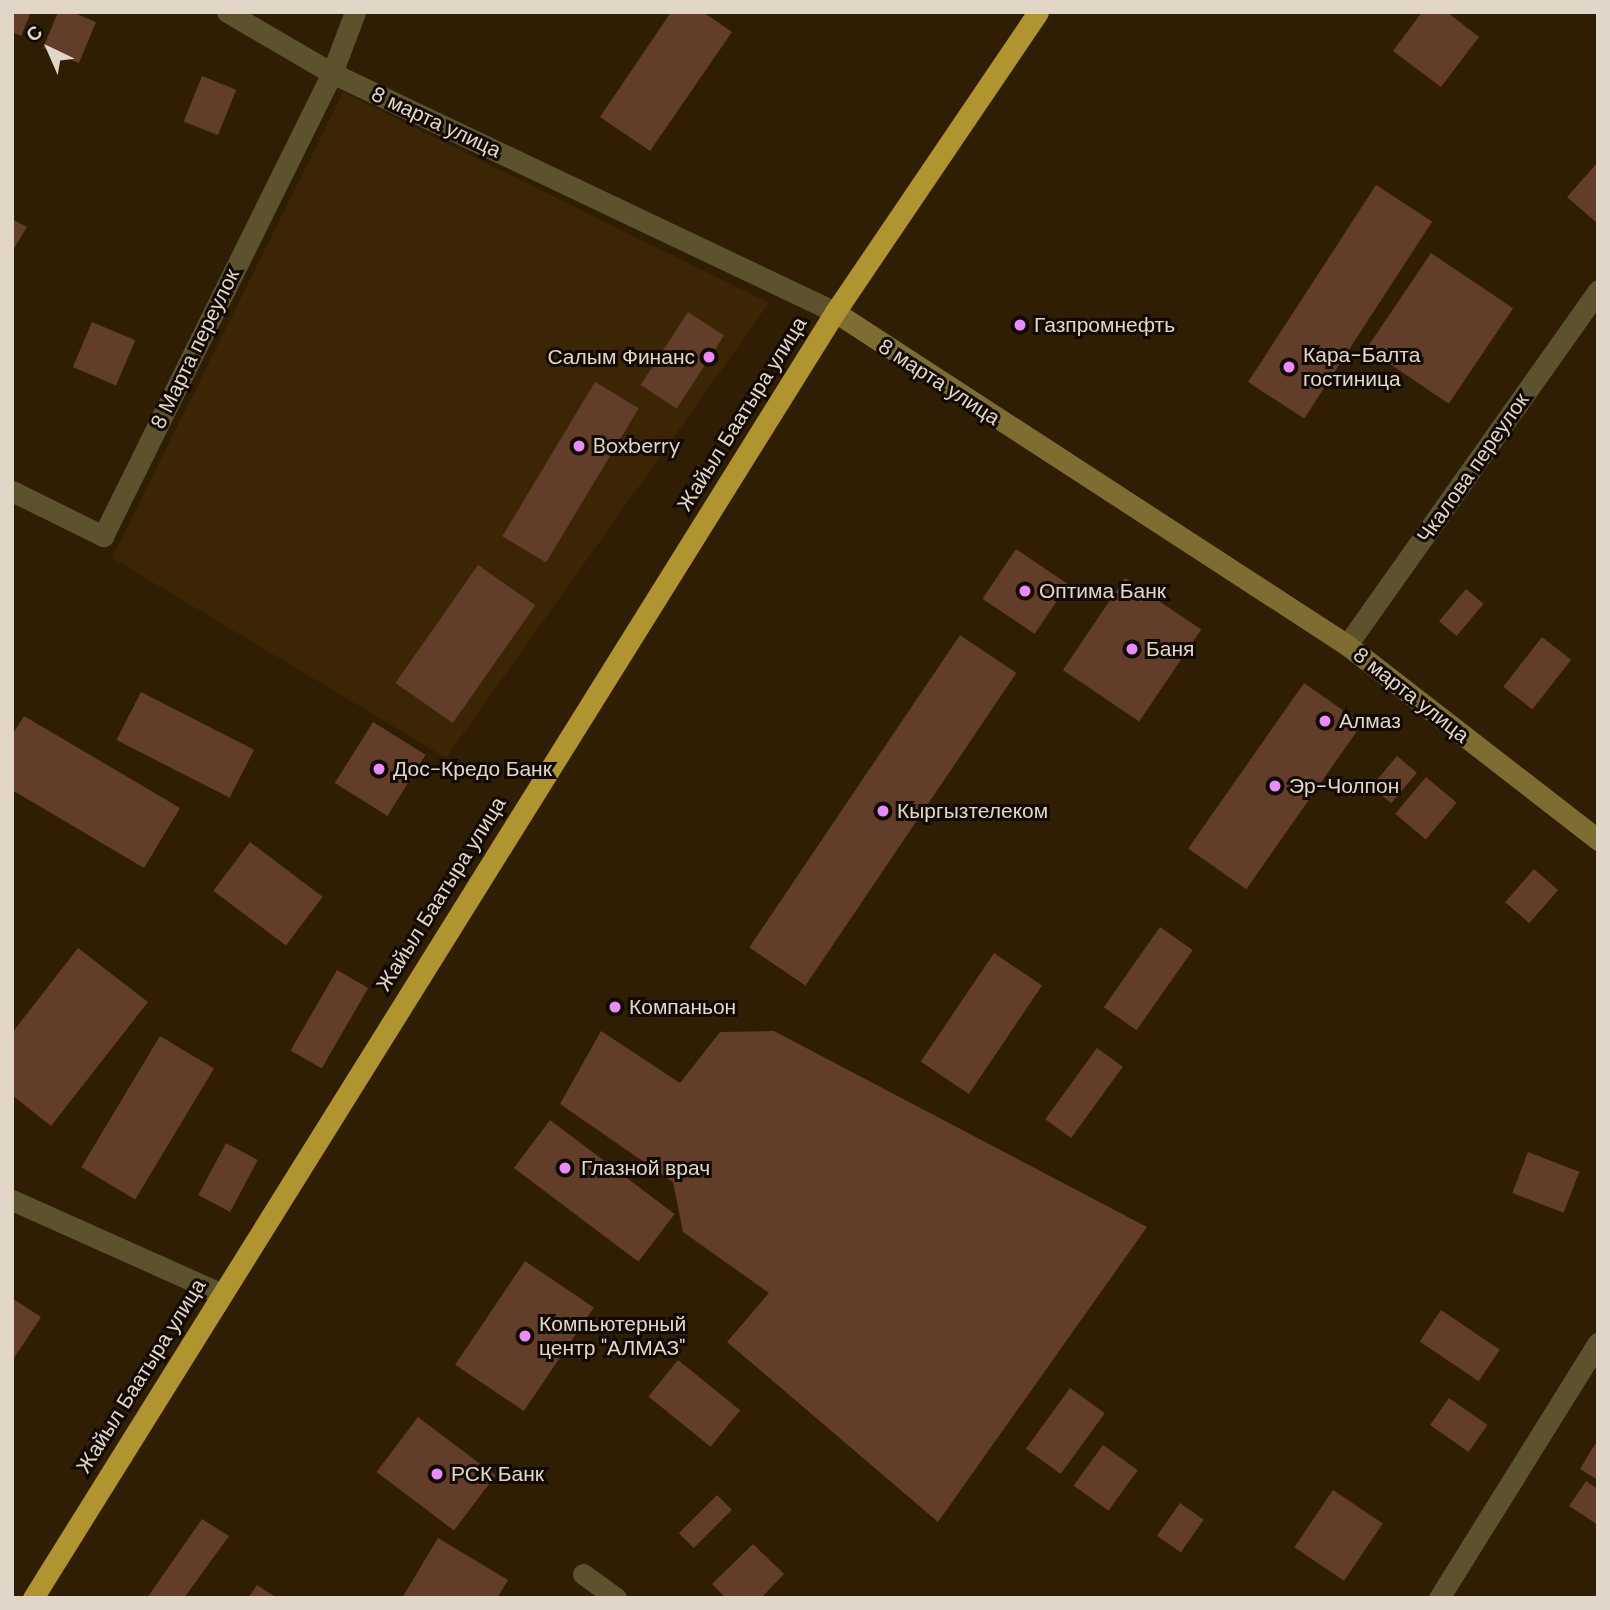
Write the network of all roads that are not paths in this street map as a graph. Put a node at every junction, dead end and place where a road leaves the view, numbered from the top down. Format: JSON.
{"nodes":[{"id":1,"x":227,"y":12,"type":"edge"},
{"id":2,"x":355,"y":12,"type":"edge"},
{"id":3,"x":1038,"y":12,"type":"edge"},
{"id":4,"x":332,"y":73,"type":"junction"},
{"id":5,"x":1598,"y":290,"type":"edge"},
{"id":6,"x":835,"y":312,"type":"junction"},
{"id":7,"x":12,"y":491,"type":"edge"},
{"id":8,"x":1347,"y":645,"type":"junction"},
{"id":9,"x":1598,"y":840,"type":"edge"},
{"id":10,"x":12,"y":1200,"type":"edge"},
{"id":11,"x":220,"y":1293,"type":"junction"},
{"id":12,"x":1598,"y":1343,"type":"edge"},
{"id":13,"x":583,"y":1573,"type":"dead end"},
{"id":14,"x":33,"y":1598,"type":"edge"},
{"id":15,"x":616,"y":1598,"type":"edge"},
{"id":16,"x":1439,"y":1598,"type":"edge"}],
"edges":[{"from":1,"to":4,"type":"street","name":"8 марта улица"},
{"from":2,"to":4,"type":"street"},
{"from":3,"to":6,"type":"highway","name":"Жайыл Баатыра улица"},
{"from":4,"to":6,"type":"street","name":"8 марта улица"},
{"from":4,"to":7,"type":"street","name":"8 Марта переулок"},
{"from":5,"to":8,"type":"street","name":"Чкалова переулок"},
{"from":6,"to":8,"type":"street","name":"8 марта улица"},
{"from":6,"to":11,"type":"highway","name":"Жайыл Баатыра улица"},
{"from":8,"to":9,"type":"street","name":"8 марта улица"},
{"from":10,"to":11,"type":"street"},
{"from":11,"to":14,"type":"highway","name":"Жайыл Баатыра улица"},
{"from":12,"to":16,"type":"street"},
{"from":13,"to":15,"type":"street"}]}
